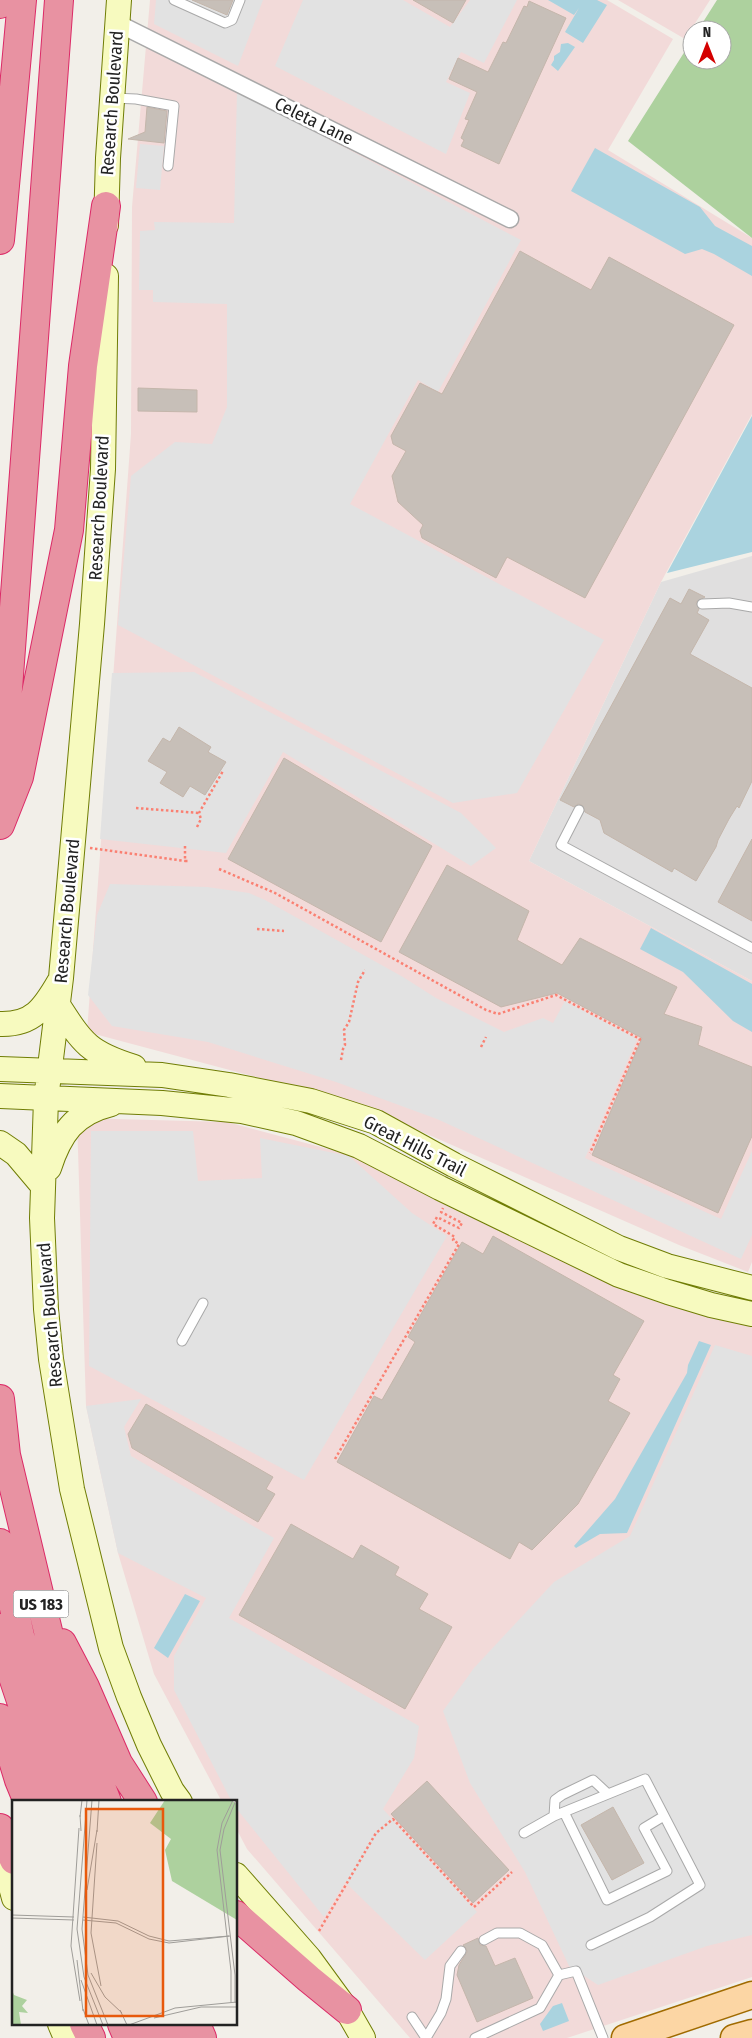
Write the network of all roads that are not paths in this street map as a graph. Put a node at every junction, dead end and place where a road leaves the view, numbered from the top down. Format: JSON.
{"nodes":[{"id":1,"x":22,"y":0,"type":"edge"},
{"id":2,"x":48,"y":0,"type":"edge"},
{"id":3,"x":60,"y":0,"type":"edge"},
{"id":4,"x":119,"y":0,"type":"edge"},
{"id":5,"x":174,"y":0,"type":"edge"},
{"id":6,"x":240,"y":0,"type":"edge"},
{"id":7,"x":117,"y":23,"type":"junction"},
{"id":8,"x":112,"y":98,"type":"junction"},
{"id":9,"x":168,"y":166,"type":"dead end"},
{"id":10,"x":106,"y":206,"type":"junction"},
{"id":11,"x":510,"y":219,"type":"dead end"},
{"id":12,"x":0,"y":240,"type":"edge"},
{"id":13,"x":0,"y":553,"type":"edge"},
{"id":14,"x":702,"y":604,"type":"dead end"},
{"id":15,"x":752,"y":607,"type":"edge"},
{"id":16,"x":0,"y":797,"type":"edge"},
{"id":17,"x":579,"y":810,"type":"dead end"},
{"id":18,"x":0,"y":824,"type":"edge"},
{"id":19,"x":752,"y":948,"type":"edge"},
{"id":20,"x":61,"y":978,"type":"junction"},
{"id":21,"x":58,"y":1005,"type":"junction"},
{"id":22,"x":0,"y":1024,"type":"edge"},
{"id":23,"x":0,"y":1069,"type":"edge"},
{"id":24,"x":50,"y":1072,"type":"junction"},
{"id":25,"x":162,"y":1075,"type":"junction"},
{"id":26,"x":0,"y":1096,"type":"edge"},
{"id":27,"x":46,"y":1098,"type":"junction"},
{"id":28,"x":119,"y":1102,"type":"junction"},
{"id":29,"x":0,"y":1143,"type":"edge"},
{"id":30,"x":446,"y":1183,"type":"junction"},
{"id":31,"x":43,"y":1186,"type":"junction"},
{"id":32,"x":752,"y":1288,"type":"edge"},
{"id":33,"x":204,"y":1303,"type":"dead end"},
{"id":34,"x":752,"y":1314,"type":"edge"},
{"id":35,"x":182,"y":1341,"type":"dead end"},
{"id":36,"x":0,"y":1399,"type":"edge"},
{"id":37,"x":0,"y":1543,"type":"edge"},
{"id":38,"x":40,"y":1602,"type":"junction"},
{"id":39,"x":0,"y":1628,"type":"edge"},
{"id":40,"x":0,"y":1718,"type":"edge"},
{"id":41,"x":608,"y":1794,"type":"junction"},
{"id":42,"x":27,"y":1800,"type":"edge"},
{"id":43,"x":54,"y":1800,"type":"edge"},
{"id":44,"x":77,"y":1800,"type":"edge"},
{"id":45,"x":106,"y":1800,"type":"edge"},
{"id":46,"x":142,"y":1800,"type":"edge"},
{"id":47,"x":179,"y":1800,"type":"edge"},
{"id":48,"x":564,"y":1812,"type":"junction"},
{"id":49,"x":554,"y":1816,"type":"junction"},
{"id":50,"x":664,"y":1816,"type":"junction"},
{"id":51,"x":0,"y":1828,"type":"edge"},
{"id":52,"x":524,"y":1833,"type":"dead end"},
{"id":53,"x":0,"y":1847,"type":"edge"},
{"id":54,"x":12,"y":1855,"type":"edge"},
{"id":55,"x":238,"y":1877,"type":"edge"},
{"id":56,"x":12,"y":1891,"type":"edge"},
{"id":57,"x":238,"y":1917,"type":"edge"},
{"id":58,"x":484,"y":1940,"type":"dead end"},
{"id":59,"x":591,"y":1945,"type":"dead end"},
{"id":60,"x":461,"y":1952,"type":"dead end"},
{"id":61,"x":559,"y":1975,"type":"junction"},
{"id":62,"x":752,"y":1995,"type":"edge"},
{"id":63,"x":348,"y":2010,"type":"junction"},
{"id":64,"x":412,"y":2017,"type":"dead end"},
{"id":65,"x":61,"y":2026,"type":"edge"},
{"id":66,"x":85,"y":2026,"type":"edge"},
{"id":67,"x":123,"y":2026,"type":"edge"},
{"id":68,"x":145,"y":2026,"type":"edge"},
{"id":69,"x":172,"y":2026,"type":"edge"},
{"id":70,"x":197,"y":2026,"type":"edge"},
{"id":71,"x":752,"y":2033,"type":"edge"},
{"id":72,"x":66,"y":2038,"type":"edge"},
{"id":73,"x":91,"y":2038,"type":"edge"},
{"id":74,"x":128,"y":2038,"type":"edge"},
{"id":75,"x":150,"y":2038,"type":"edge"},
{"id":76,"x":177,"y":2038,"type":"edge"},
{"id":77,"x":202,"y":2038,"type":"edge"},
{"id":78,"x":363,"y":2038,"type":"edge"},
{"id":79,"x":426,"y":2038,"type":"edge"},
{"id":80,"x":475,"y":2038,"type":"edge"},
{"id":81,"x":603,"y":2038,"type":"edge"},
{"id":82,"x":625,"y":2038,"type":"edge"},
{"id":83,"x":734,"y":2038,"type":"edge"}],
"edges":[{"from":1,"to":12,"type":"highway"},
{"from":2,"to":13,"type":"highway"},
{"from":3,"to":16,"type":"highway"},
{"from":4,"to":7,"type":"main road","name":"Research Boulevard"},
{"from":5,"to":6,"type":"lane"},
{"from":7,"to":8,"type":"main road","name":"Research Boulevard"},
{"from":7,"to":11,"type":"street","name":"Celeta Lane"},
{"from":8,"to":9,"type":"lane"},
{"from":8,"to":10,"type":"main road","name":"Research Boulevard"},
{"from":10,"to":18,"type":"highway"},
{"from":10,"to":20,"type":"main road","name":"Research Boulevard"},
{"from":14,"to":15,"type":"lane"},
{"from":17,"to":19,"type":"lane"},
{"from":20,"to":21,"type":"main road","name":"Research Boulevard"},
{"from":20,"to":22,"type":"main road"},
{"from":21,"to":24,"type":"main road","name":"Research Boulevard"},
{"from":21,"to":25,"type":"main road"},
{"from":23,"to":24,"type":"main road","name":"Great Hills Trail"},
{"from":24,"to":25,"type":"main road","name":"Great Hills Trail"},
{"from":24,"to":27,"type":"main road","name":"Research Boulevard"},
{"from":25,"to":30,"type":"main road","name":"Great Hills Trail"},
{"from":26,"to":27,"type":"main road","name":"Great Hills Trail"},
{"from":27,"to":28,"type":"main road","name":"Great Hills Trail"},
{"from":27,"to":31,"type":"main road","name":"Research Boulevard"},
{"from":28,"to":30,"type":"main road","name":"Great Hills Trail"},
{"from":28,"to":31,"type":"main road"},
{"from":29,"to":31,"type":"main road"},
{"from":30,"to":32,"type":"main road","name":"Great Hills Trail"},
{"from":30,"to":34,"type":"main road","name":"Great Hills Trail"},
{"from":31,"to":47,"type":"main road","name":"Research Boulevard"},
{"from":33,"to":35,"type":"lane"},
{"from":36,"to":38,"type":"highway","number":"US 183"},
{"from":37,"to":44,"type":"highway"},
{"from":38,"to":45,"type":"highway","number":"US 183"},
{"from":38,"to":46,"type":"highway"},
{"from":39,"to":43,"type":"highway"},
{"from":40,"to":42,"type":"highway"},
{"from":41,"to":48,"type":"lane"},
{"from":41,"to":49,"type":"lane"},
{"from":41,"to":50,"type":"lane"},
{"from":48,"to":49,"type":"lane"},
{"from":48,"to":50,"type":"lane"},
{"from":49,"to":52,"type":"lane"},
{"from":50,"to":59,"type":"lane"},
{"from":51,"to":54,"type":"highway"},
{"from":53,"to":56,"type":"main road"},
{"from":55,"to":63,"type":"main road"},
{"from":57,"to":63,"type":"highway"},
{"from":58,"to":61,"type":"lane"},
{"from":60,"to":79,"type":"lane"},
{"from":61,"to":80,"type":"lane"},
{"from":61,"to":81,"type":"lane"},
{"from":62,"to":82,"type":"main road"},
{"from":63,"to":78,"type":"main road"},
{"from":64,"to":79,"type":"lane"},
{"from":65,"to":72,"type":"main road"},
{"from":66,"to":73,"type":"highway"},
{"from":67,"to":74,"type":"highway"},
{"from":68,"to":75,"type":"highway"},
{"from":69,"to":76,"type":"highway"},
{"from":70,"to":77,"type":"highway"},
{"from":71,"to":83,"type":"main road"}]}
